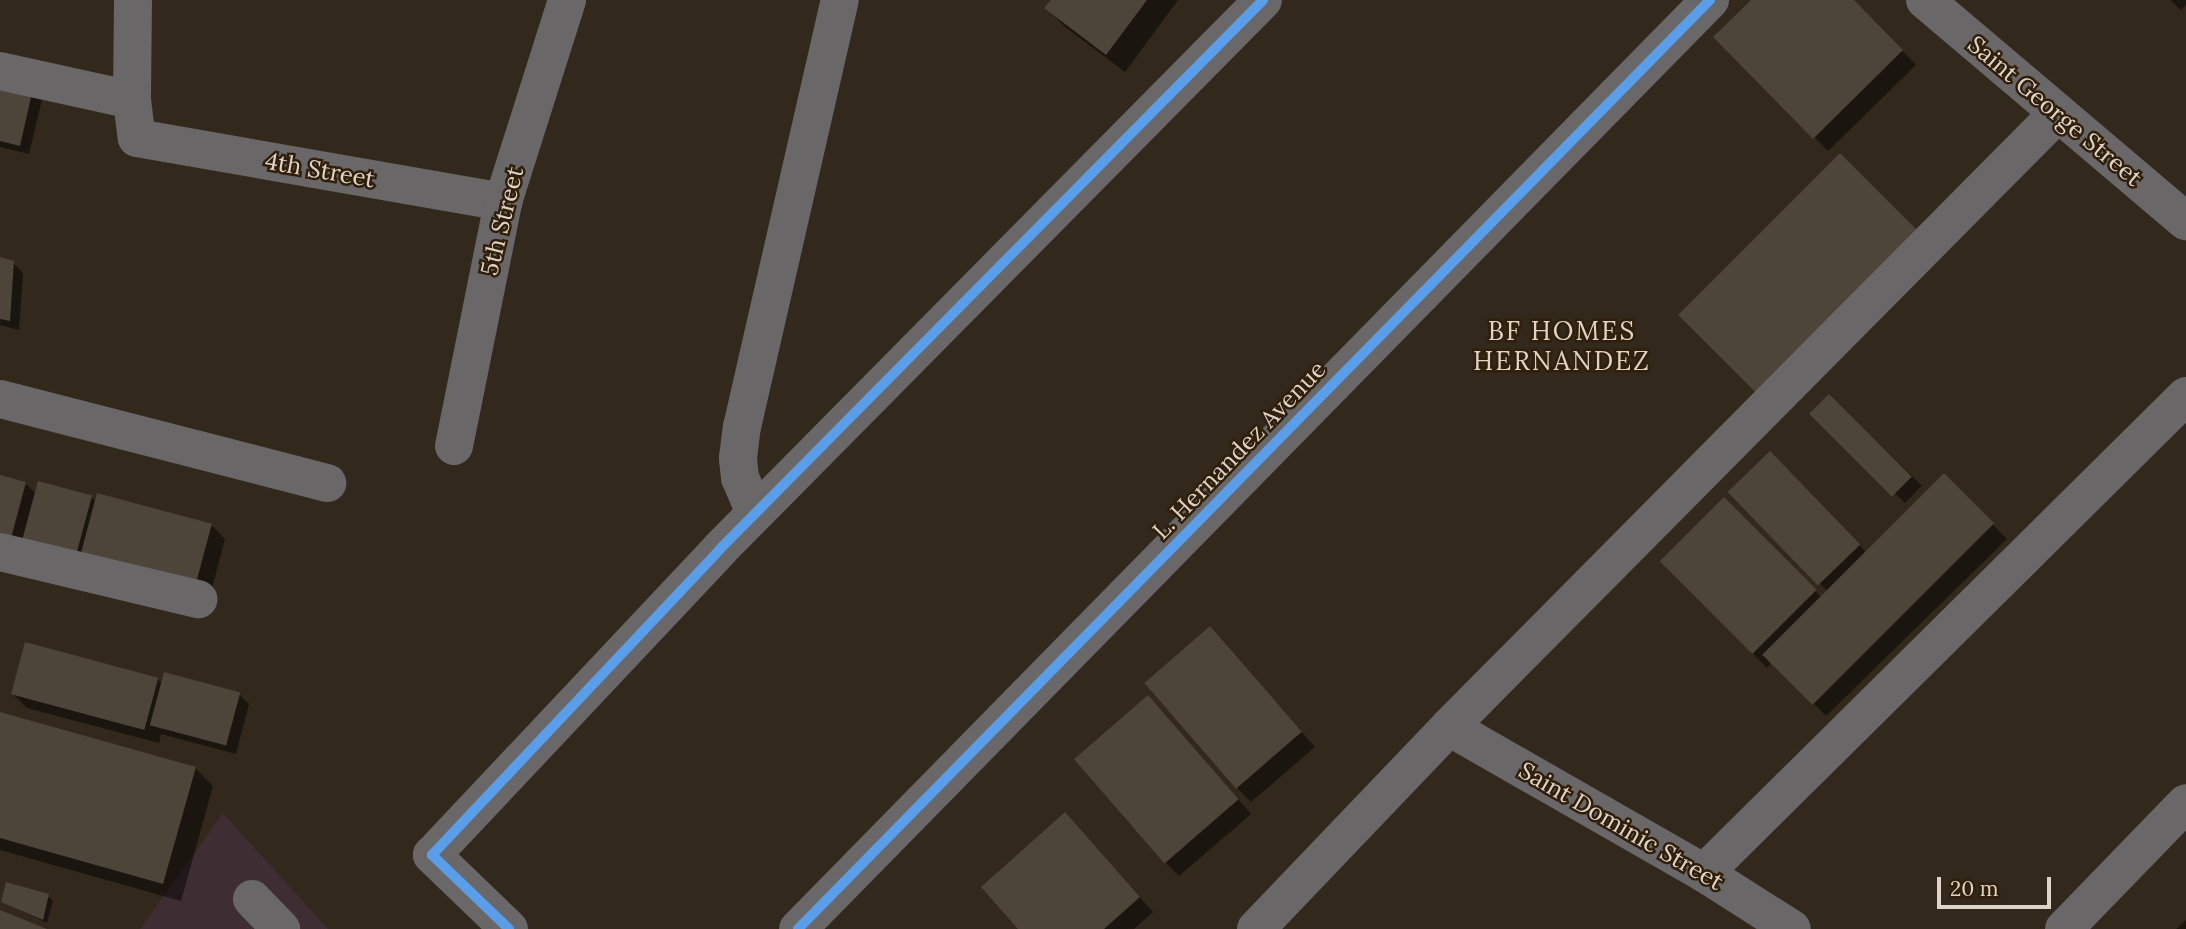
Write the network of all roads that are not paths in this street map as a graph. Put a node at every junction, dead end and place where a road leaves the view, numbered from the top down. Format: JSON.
{"nodes":[{"id":1,"x":133,"y":0,"type":"edge"},
{"id":2,"x":567,"y":0,"type":"edge"},
{"id":3,"x":840,"y":0,"type":"edge"},
{"id":4,"x":1263,"y":0,"type":"edge"},
{"id":5,"x":1710,"y":0,"type":"edge"},
{"id":6,"x":1924,"y":0,"type":"edge"},
{"id":7,"x":0,"y":71,"type":"edge"},
{"id":8,"x":132,"y":100,"type":"junction"},
{"id":9,"x":2057,"y":114,"type":"junction"},
{"id":10,"x":503,"y":202,"type":"junction"},
{"id":11,"x":2186,"y":221,"type":"edge"},
{"id":12,"x":2186,"y":396,"type":"edge"},
{"id":13,"x":0,"y":399,"type":"edge"},
{"id":14,"x":454,"y":446,"type":"dead end"},
{"id":15,"x":327,"y":483,"type":"dead end"},
{"id":16,"x":755,"y":513,"type":"junction"},
{"id":17,"x":0,"y":552,"type":"edge"},
{"id":18,"x":198,"y":599,"type":"dead end"},
{"id":19,"x":1449,"y":727,"type":"junction"},
{"id":20,"x":2186,"y":803,"type":"edge"},
{"id":21,"x":1704,"y":873,"type":"junction"},
{"id":22,"x":252,"y":900,"type":"dead end"},
{"id":23,"x":281,"y":929,"type":"edge"},
{"id":24,"x":509,"y":929,"type":"edge"},
{"id":25,"x":798,"y":929,"type":"edge"},
{"id":26,"x":1256,"y":929,"type":"edge"},
{"id":27,"x":1792,"y":929,"type":"edge"},
{"id":28,"x":2064,"y":929,"type":"edge"}],
"edges":[{"from":1,"to":8,"type":"street"},
{"from":2,"to":10,"type":"street","name":"5th Street"},
{"from":3,"to":16,"type":"street"},
{"from":4,"to":16,"type":"street"},
{"from":5,"to":25,"type":"street","name":"L. Hernandez Avenue"},
{"from":6,"to":9,"type":"street","name":"Saint George Street"},
{"from":7,"to":8,"type":"street"},
{"from":8,"to":10,"type":"street","name":"4th Street"},
{"from":9,"to":11,"type":"street","name":"Saint George Street"},
{"from":9,"to":19,"type":"street"},
{"from":10,"to":14,"type":"street","name":"5th Street"},
{"from":12,"to":21,"type":"street"},
{"from":13,"to":15,"type":"street"},
{"from":16,"to":24,"type":"street"},
{"from":17,"to":18,"type":"street"},
{"from":19,"to":21,"type":"street","name":"Saint Dominic Street"},
{"from":19,"to":26,"type":"street"},
{"from":20,"to":28,"type":"street"},
{"from":21,"to":27,"type":"street","name":"Saint Dominic Street"},
{"from":22,"to":23,"type":"street"}]}
